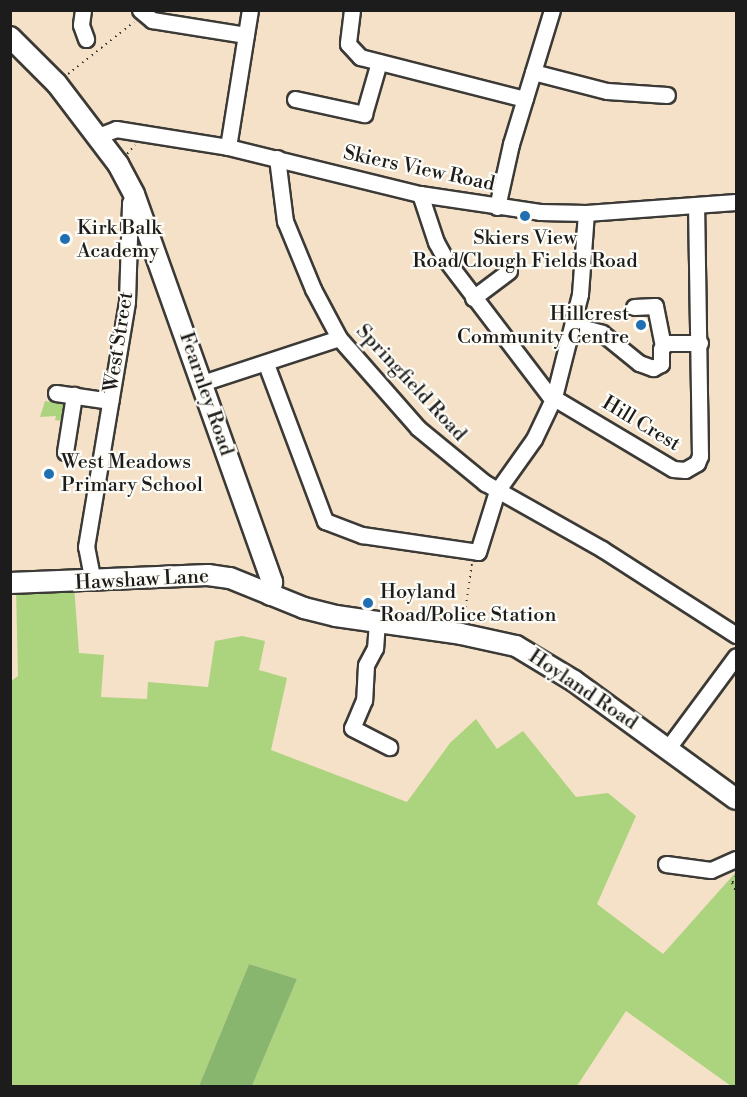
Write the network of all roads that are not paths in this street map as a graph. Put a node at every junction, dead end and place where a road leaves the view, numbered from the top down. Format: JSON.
{"nodes":[{"id":1,"x":83,"y":10,"type":"edge"},
{"id":2,"x":249,"y":10,"type":"edge"},
{"id":3,"x":352,"y":10,"type":"edge"},
{"id":4,"x":552,"y":10,"type":"edge"},
{"id":5,"x":142,"y":13,"type":"edge"},
{"id":6,"x":246,"y":35,"type":"junction"},
{"id":7,"x":10,"y":37,"type":"edge"},
{"id":8,"x":86,"y":39,"type":"dead end"},
{"id":9,"x":379,"y":62,"type":"junction"},
{"id":10,"x":533,"y":72,"type":"junction"},
{"id":11,"x":667,"y":95,"type":"dead end"},
{"id":12,"x":295,"y":99,"type":"dead end"},
{"id":13,"x":525,"y":99,"type":"junction"},
{"id":14,"x":98,"y":136,"type":"junction"},
{"id":15,"x":228,"y":147,"type":"junction"},
{"id":16,"x":278,"y":158,"type":"junction"},
{"id":17,"x":134,"y":194,"type":"junction"},
{"id":18,"x":420,"y":194,"type":"junction"},
{"id":19,"x":736,"y":202,"type":"edge"},
{"id":20,"x":696,"y":205,"type":"junction"},
{"id":21,"x":497,"y":207,"type":"junction"},
{"id":22,"x":586,"y":213,"type":"junction"},
{"id":23,"x":509,"y":271,"type":"dead end"},
{"id":24,"x":473,"y":298,"type":"junction"},
{"id":25,"x":634,"y":307,"type":"dead end"},
{"id":26,"x":573,"y":326,"type":"junction"},
{"id":27,"x":339,"y":338,"type":"junction"},
{"id":28,"x":700,"y":343,"type":"junction"},
{"id":29,"x":663,"y":346,"type":"junction"},
{"id":30,"x":266,"y":364,"type":"junction"},
{"id":31,"x":202,"y":383,"type":"junction"},
{"id":32,"x":56,"y":393,"type":"dead end"},
{"id":33,"x":74,"y":395,"type":"junction"},
{"id":34,"x":554,"y":398,"type":"junction"},
{"id":35,"x":110,"y":400,"type":"junction"},
{"id":36,"x":65,"y":452,"type":"dead end"},
{"id":37,"x":497,"y":491,"type":"junction"},
{"id":38,"x":93,"y":582,"type":"junction"},
{"id":39,"x":10,"y":583,"type":"edge"},
{"id":40,"x":270,"y":595,"type":"junction"},
{"id":41,"x":377,"y":621,"type":"junction"},
{"id":42,"x":736,"y":635,"type":"edge"},
{"id":43,"x":736,"y":656,"type":"edge"},
{"id":44,"x":389,"y":747,"type":"dead end"},
{"id":45,"x":668,"y":747,"type":"junction"},
{"id":46,"x":736,"y":799,"type":"edge"},
{"id":47,"x":736,"y":859,"type":"edge"},
{"id":48,"x":666,"y":864,"type":"dead end"}],
"edges":[{"from":1,"to":8,"type":"street"},
{"from":2,"to":6,"type":"street"},
{"from":3,"to":9,"type":"street"},
{"from":4,"to":10,"type":"street"},
{"from":5,"to":6,"type":"street"},
{"from":6,"to":15,"type":"street"},
{"from":7,"to":14,"type":"main road"},
{"from":9,"to":12,"type":"street"},
{"from":9,"to":13,"type":"street"},
{"from":10,"to":11,"type":"street"},
{"from":10,"to":13,"type":"street"},
{"from":13,"to":21,"type":"street"},
{"from":14,"to":15,"type":"street","name":"Skiers View Road"},
{"from":14,"to":17,"type":"main road"},
{"from":15,"to":16,"type":"street","name":"Skiers View Road"},
{"from":16,"to":18,"type":"street","name":"Skiers View Road"},
{"from":16,"to":27,"type":"street","name":"Springfield Road"},
{"from":17,"to":31,"type":"main road","name":"Fearnley Road"},
{"from":17,"to":35,"type":"street","name":"West Street"},
{"from":18,"to":21,"type":"street","name":"Skiers View Road"},
{"from":18,"to":24,"type":"street","name":"Hill Crest"},
{"from":19,"to":20,"type":"street","name":"Skiers View Road"},
{"from":20,"to":22,"type":"street","name":"Skiers View Road"},
{"from":20,"to":28,"type":"street","name":"Hill Crest"},
{"from":21,"to":22,"type":"street","name":"Skiers View Road"},
{"from":22,"to":26,"type":"street"},
{"from":23,"to":24,"type":"street"},
{"from":24,"to":34,"type":"street","name":"Hill Crest"},
{"from":25,"to":29,"type":"street"},
{"from":26,"to":29,"type":"street"},
{"from":26,"to":34,"type":"street"},
{"from":27,"to":30,"type":"street"},
{"from":27,"to":37,"type":"street","name":"Springfield Road"},
{"from":28,"to":29,"type":"street"},
{"from":28,"to":34,"type":"street","name":"Hill Crest"},
{"from":30,"to":31,"type":"street"},
{"from":30,"to":37,"type":"street"},
{"from":31,"to":40,"type":"main road","name":"Fearnley Road"},
{"from":32,"to":33,"type":"street"},
{"from":33,"to":35,"type":"street"},
{"from":33,"to":36,"type":"street"},
{"from":34,"to":37,"type":"street"},
{"from":35,"to":38,"type":"street","name":"West Street"},
{"from":37,"to":42,"type":"street","name":"Springfield Road"},
{"from":38,"to":39,"type":"main road","name":"Hawshaw Lane"},
{"from":38,"to":40,"type":"main road","name":"Hawshaw Lane"},
{"from":40,"to":41,"type":"main road","name":"Hoyland Road"},
{"from":41,"to":44,"type":"street"},
{"from":41,"to":45,"type":"main road","name":"Hoyland Road"},
{"from":43,"to":45,"type":"street"},
{"from":45,"to":46,"type":"main road","name":"Hoyland Road"},
{"from":47,"to":48,"type":"street"}]}
